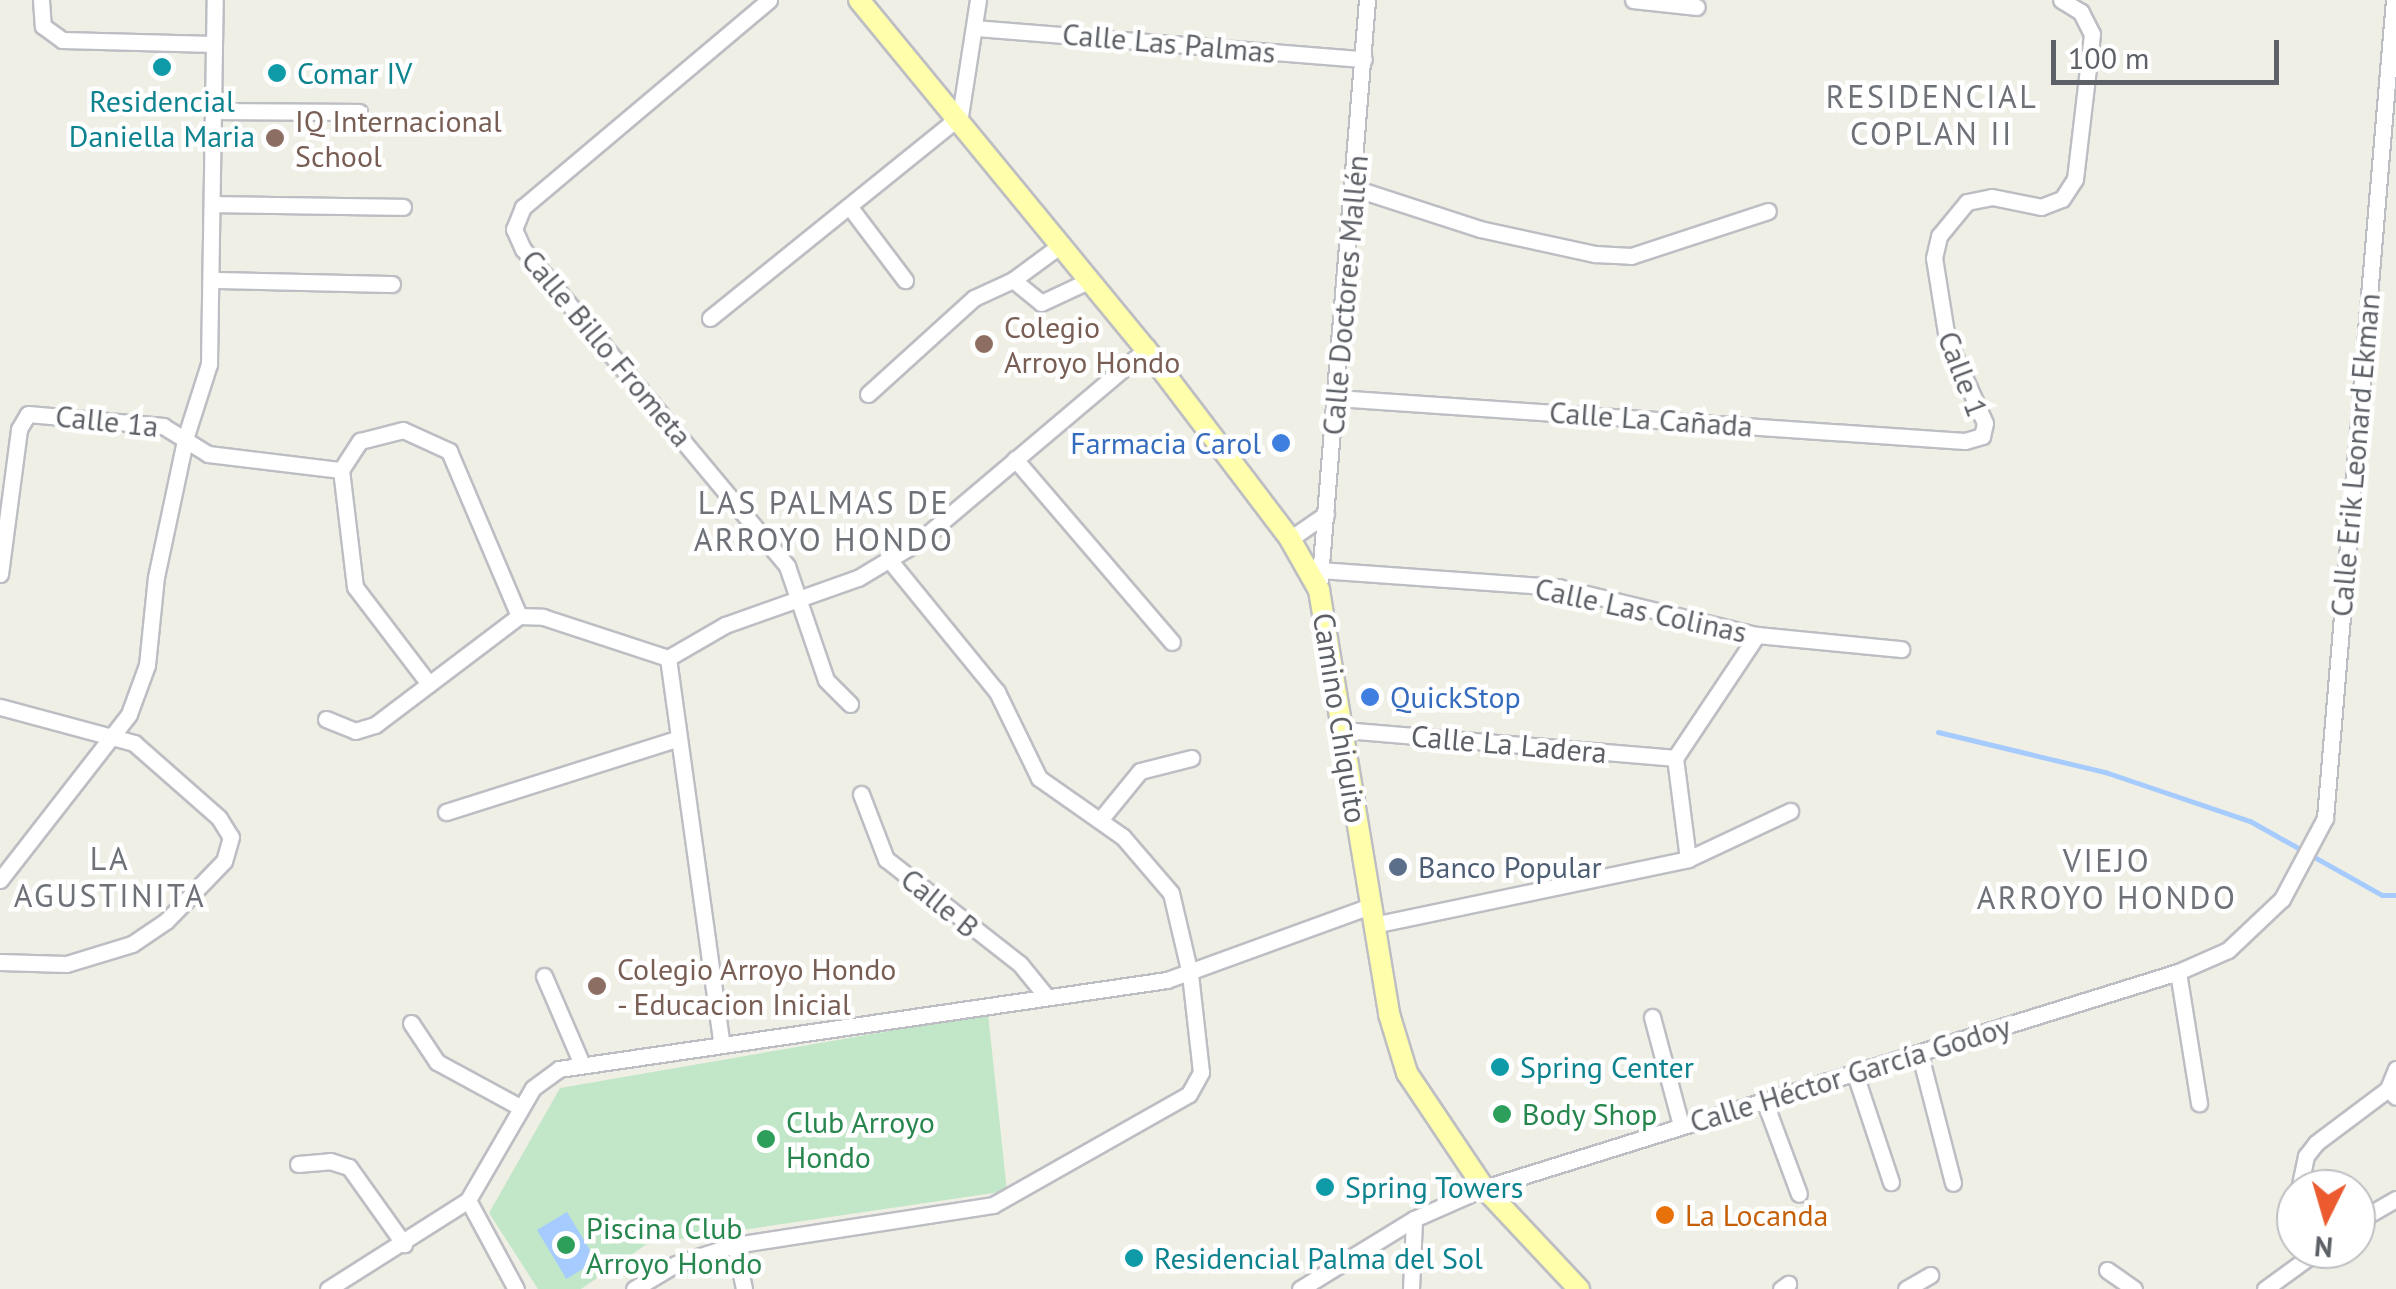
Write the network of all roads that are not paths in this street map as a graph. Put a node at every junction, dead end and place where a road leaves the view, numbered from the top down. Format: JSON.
{"nodes":[{"id":1,"x":41,"y":0,"type":"edge"},
{"id":2,"x":215,"y":0,"type":"edge"},
{"id":3,"x":769,"y":0,"type":"edge"},
{"id":4,"x":859,"y":0,"type":"edge"},
{"id":5,"x":978,"y":0,"type":"edge"},
{"id":6,"x":1367,"y":0,"type":"edge"},
{"id":7,"x":1633,"y":0,"type":"edge"},
{"id":8,"x":2061,"y":0,"type":"edge"},
{"id":9,"x":2394,"y":0,"type":"edge"},
{"id":10,"x":1697,"y":6,"type":"dead end"},
{"id":11,"x":2394,"y":19,"type":"edge"},
{"id":12,"x":975,"y":28,"type":"junction"},
{"id":13,"x":214,"y":44,"type":"junction"},
{"id":14,"x":1364,"y":59,"type":"junction"},
{"id":15,"x":214,"y":110,"type":"junction"},
{"id":16,"x":359,"y":112,"type":"dead end"},
{"id":17,"x":960,"y":116,"type":"junction"},
{"id":18,"x":1354,"y":188,"type":"junction"},
{"id":19,"x":215,"y":204,"type":"junction"},
{"id":20,"x":403,"y":206,"type":"dead end"},
{"id":21,"x":850,"y":206,"type":"junction"},
{"id":22,"x":1768,"y":211,"type":"dead end"},
{"id":23,"x":1062,"y":244,"type":"junction"},
{"id":24,"x":214,"y":280,"type":"junction"},
{"id":25,"x":905,"y":280,"type":"dead end"},
{"id":26,"x":1012,"y":280,"type":"junction"},
{"id":27,"x":1090,"y":280,"type":"junction"},
{"id":28,"x":392,"y":284,"type":"dead end"},
{"id":29,"x":710,"y":318,"type":"dead end"},
{"id":30,"x":1146,"y":350,"type":"junction"},
{"id":31,"x":868,"y":394,"type":"dead end"},
{"id":32,"x":1336,"y":398,"type":"junction"},
{"id":33,"x":186,"y":436,"type":"junction"},
{"id":34,"x":1965,"y":441,"type":"joint"},
{"id":35,"x":1015,"y":459,"type":"junction"},
{"id":36,"x":341,"y":470,"type":"junction"},
{"id":37,"x":1326,"y":514,"type":"junction"},
{"id":38,"x":1290,"y":539,"type":"junction"},
{"id":39,"x":891,"y":562,"type":"junction"},
{"id":40,"x":0,"y":574,"type":"edge"},
{"id":41,"x":1320,"y":580,"type":"junction"},
{"id":42,"x":798,"y":595,"type":"junction"},
{"id":43,"x":518,"y":616,"type":"junction"},
{"id":44,"x":1757,"y":635,"type":"junction"},
{"id":45,"x":1172,"y":642,"type":"dead end"},
{"id":46,"x":1901,"y":648,"type":"dead end"},
{"id":47,"x":668,"y":658,"type":"junction"},
{"id":48,"x":429,"y":684,"type":"junction"},
{"id":49,"x":850,"y":704,"type":"dead end"},
{"id":50,"x":0,"y":707,"type":"edge"},
{"id":51,"x":326,"y":719,"type":"dead end"},
{"id":52,"x":1344,"y":730,"type":"junction"},
{"id":53,"x":110,"y":736,"type":"junction"},
{"id":54,"x":676,"y":739,"type":"junction"},
{"id":55,"x":1191,"y":758,"type":"dead end"},
{"id":56,"x":1675,"y":758,"type":"junction"},
{"id":57,"x":861,"y":794,"type":"dead end"},
{"id":58,"x":1790,"y":810,"type":"dead end"},
{"id":59,"x":446,"y":812,"type":"dead end"},
{"id":60,"x":1100,"y":820,"type":"junction"},
{"id":61,"x":1688,"y":859,"type":"junction"},
{"id":62,"x":0,"y":880,"type":"edge"},
{"id":63,"x":2282,"y":899,"type":"joint"},
{"id":64,"x":1372,"y":916,"type":"junction"},
{"id":65,"x":0,"y":962,"type":"edge"},
{"id":66,"x":2178,"y":972,"type":"junction"},
{"id":67,"x":1190,"y":974,"type":"junction"},
{"id":68,"x":544,"y":976,"type":"dead end"},
{"id":69,"x":1045,"y":995,"type":"junction"},
{"id":70,"x":1652,"y":1017,"type":"dead end"},
{"id":71,"x":411,"y":1023,"type":"dead end"},
{"id":72,"x":720,"y":1041,"type":"junction"},
{"id":73,"x":1920,"y":1055,"type":"junction"},
{"id":74,"x":581,"y":1062,"type":"junction"},
{"id":75,"x":2396,"y":1069,"type":"edge"},
{"id":76,"x":1855,"y":1074,"type":"junction"},
{"id":77,"x":2392,"y":1093,"type":"edge"},
{"id":78,"x":1764,"y":1100,"type":"junction"},
{"id":79,"x":2199,"y":1103,"type":"dead end"},
{"id":80,"x":520,"y":1107,"type":"junction"},
{"id":81,"x":1682,"y":1125,"type":"junction"},
{"id":82,"x":298,"y":1164,"type":"dead end"},
{"id":83,"x":2304,"y":1169,"type":"edge"},
{"id":84,"x":1891,"y":1182,"type":"dead end"},
{"id":85,"x":1953,"y":1183,"type":"dead end"},
{"id":86,"x":1484,"y":1188,"type":"junction"},
{"id":87,"x":1800,"y":1194,"type":"dead end"},
{"id":88,"x":468,"y":1200,"type":"junction"},
{"id":89,"x":1414,"y":1219,"type":"junction"},
{"id":90,"x":404,"y":1244,"type":"junction"},
{"id":91,"x":735,"y":1245,"type":"junction"},
{"id":92,"x":2292,"y":1269,"type":"edge"},
{"id":93,"x":2106,"y":1270,"type":"dead end"},
{"id":94,"x":1930,"y":1275,"type":"dead end"},
{"id":95,"x":333,"y":1288,"type":"edge"},
{"id":96,"x":516,"y":1289,"type":"edge"},
{"id":97,"x":634,"y":1289,"type":"edge"},
{"id":98,"x":744,"y":1289,"type":"edge"},
{"id":99,"x":1300,"y":1289,"type":"edge"},
{"id":100,"x":1411,"y":1289,"type":"edge"},
{"id":101,"x":1579,"y":1289,"type":"edge"},
{"id":102,"x":1906,"y":1289,"type":"edge"},
{"id":103,"x":2134,"y":1289,"type":"edge"},
{"id":104,"x":2265,"y":1289,"type":"edge"}],
"edges":[{"from":1,"to":13,"type":"street"},
{"from":2,"to":13,"type":"street"},
{"from":3,"to":42,"type":"street","name":"Calle Billo Frometa"},
{"from":4,"to":17,"type":"main road","name":"Camino Chiquito"},
{"from":5,"to":12,"type":"street"},
{"from":6,"to":14,"type":"street","name":"Calle Doctores Mallén"},
{"from":7,"to":10,"type":"street"},
{"from":8,"to":34,"type":"street","name":"Calle 1"},
{"from":9,"to":11,"type":"street","name":"Calle Erik Leonard Ekman"},
{"from":11,"to":63,"type":"street","name":"Calle Erik Leonard Ekman"},
{"from":12,"to":14,"type":"street","name":"Calle Las Palmas"},
{"from":12,"to":17,"type":"street"},
{"from":13,"to":15,"type":"street"},
{"from":14,"to":18,"type":"street","name":"Calle Doctores Mallén"},
{"from":15,"to":16,"type":"street"},
{"from":15,"to":19,"type":"street"},
{"from":17,"to":21,"type":"street"},
{"from":17,"to":23,"type":"main road","name":"Camino Chiquito"},
{"from":18,"to":22,"type":"street"},
{"from":18,"to":32,"type":"street","name":"Calle Doctores Mallén"},
{"from":19,"to":20,"type":"street"},
{"from":19,"to":24,"type":"street"},
{"from":21,"to":25,"type":"street"},
{"from":21,"to":29,"type":"street"},
{"from":23,"to":26,"type":"street"},
{"from":23,"to":27,"type":"main road","name":"Camino Chiquito"},
{"from":24,"to":28,"type":"street"},
{"from":24,"to":33,"type":"street"},
{"from":26,"to":27,"type":"street"},
{"from":26,"to":31,"type":"street"},
{"from":27,"to":30,"type":"main road","name":"Camino Chiquito"},
{"from":30,"to":35,"type":"street"},
{"from":30,"to":38,"type":"main road","name":"Camino Chiquito"},
{"from":32,"to":34,"type":"street","name":"Calle La Cañada"},
{"from":32,"to":37,"type":"street","name":"Calle Doctores Mallén"},
{"from":33,"to":36,"type":"street","name":"Calle 1a"},
{"from":33,"to":40,"type":"street","name":"Calle 1a"},
{"from":33,"to":53,"type":"street"},
{"from":35,"to":39,"type":"street"},
{"from":35,"to":45,"type":"street"},
{"from":36,"to":43,"type":"street"},
{"from":36,"to":48,"type":"street"},
{"from":37,"to":38,"type":"street"},
{"from":37,"to":41,"type":"street","name":"Calle Doctores Mallén"},
{"from":38,"to":41,"type":"main road","name":"Camino Chiquito"},
{"from":39,"to":42,"type":"street"},
{"from":39,"to":60,"type":"street"},
{"from":41,"to":44,"type":"street","name":"Calle Las Colinas"},
{"from":41,"to":52,"type":"main road","name":"Camino Chiquito"},
{"from":42,"to":47,"type":"street"},
{"from":42,"to":49,"type":"street","name":"Calle Billo Frometa"},
{"from":43,"to":47,"type":"street"},
{"from":43,"to":48,"type":"street"},
{"from":44,"to":46,"type":"street","name":"Calle Las Colinas"},
{"from":44,"to":56,"type":"street"},
{"from":47,"to":54,"type":"street"},
{"from":48,"to":51,"type":"street"},
{"from":50,"to":53,"type":"street"},
{"from":52,"to":56,"type":"street","name":"Calle La Ladera"},
{"from":52,"to":64,"type":"main road","name":"Camino Chiquito"},
{"from":53,"to":62,"type":"street"},
{"from":53,"to":65,"type":"street"},
{"from":54,"to":59,"type":"street"},
{"from":54,"to":72,"type":"street"},
{"from":55,"to":60,"type":"street"},
{"from":56,"to":61,"type":"street"},
{"from":57,"to":69,"type":"street","name":"Calle B"},
{"from":58,"to":61,"type":"street"},
{"from":60,"to":67,"type":"street"},
{"from":61,"to":64,"type":"street"},
{"from":63,"to":66,"type":"street","name":"Calle Héctor García Godoy"},
{"from":64,"to":67,"type":"street"},
{"from":64,"to":86,"type":"main road","name":"Camino Chiquito"},
{"from":66,"to":73,"type":"street","name":"Calle Héctor García Godoy"},
{"from":66,"to":79,"type":"street"},
{"from":67,"to":69,"type":"street"},
{"from":67,"to":91,"type":"street"},
{"from":68,"to":74,"type":"street"},
{"from":69,"to":72,"type":"street"},
{"from":70,"to":81,"type":"street"},
{"from":71,"to":80,"type":"street"},
{"from":72,"to":74,"type":"street"},
{"from":73,"to":76,"type":"street","name":"Calle Héctor García Godoy"},
{"from":73,"to":85,"type":"street"},
{"from":74,"to":80,"type":"street"},
{"from":75,"to":77,"type":"street"},
{"from":76,"to":78,"type":"street","name":"Calle Héctor García Godoy"},
{"from":76,"to":84,"type":"street"},
{"from":77,"to":83,"type":"street"},
{"from":78,"to":81,"type":"street","name":"Calle Héctor García Godoy"},
{"from":78,"to":87,"type":"street"},
{"from":80,"to":88,"type":"street"},
{"from":81,"to":86,"type":"street","name":"Calle Héctor García Godoy"},
{"from":82,"to":90,"type":"street"},
{"from":86,"to":89,"type":"street","name":"Calle Héctor García Godoy"},
{"from":86,"to":101,"type":"main road","name":"Camino Chiquito"},
{"from":88,"to":90,"type":"street"},
{"from":88,"to":96,"type":"street"},
{"from":89,"to":99,"type":"street","name":"Calle Héctor García Godoy"},
{"from":89,"to":100,"type":"street"},
{"from":90,"to":95,"type":"street"},
{"from":91,"to":97,"type":"street"},
{"from":91,"to":98,"type":"street"},
{"from":92,"to":104,"type":"street"},
{"from":93,"to":103,"type":"street"},
{"from":94,"to":102,"type":"street"}]}
